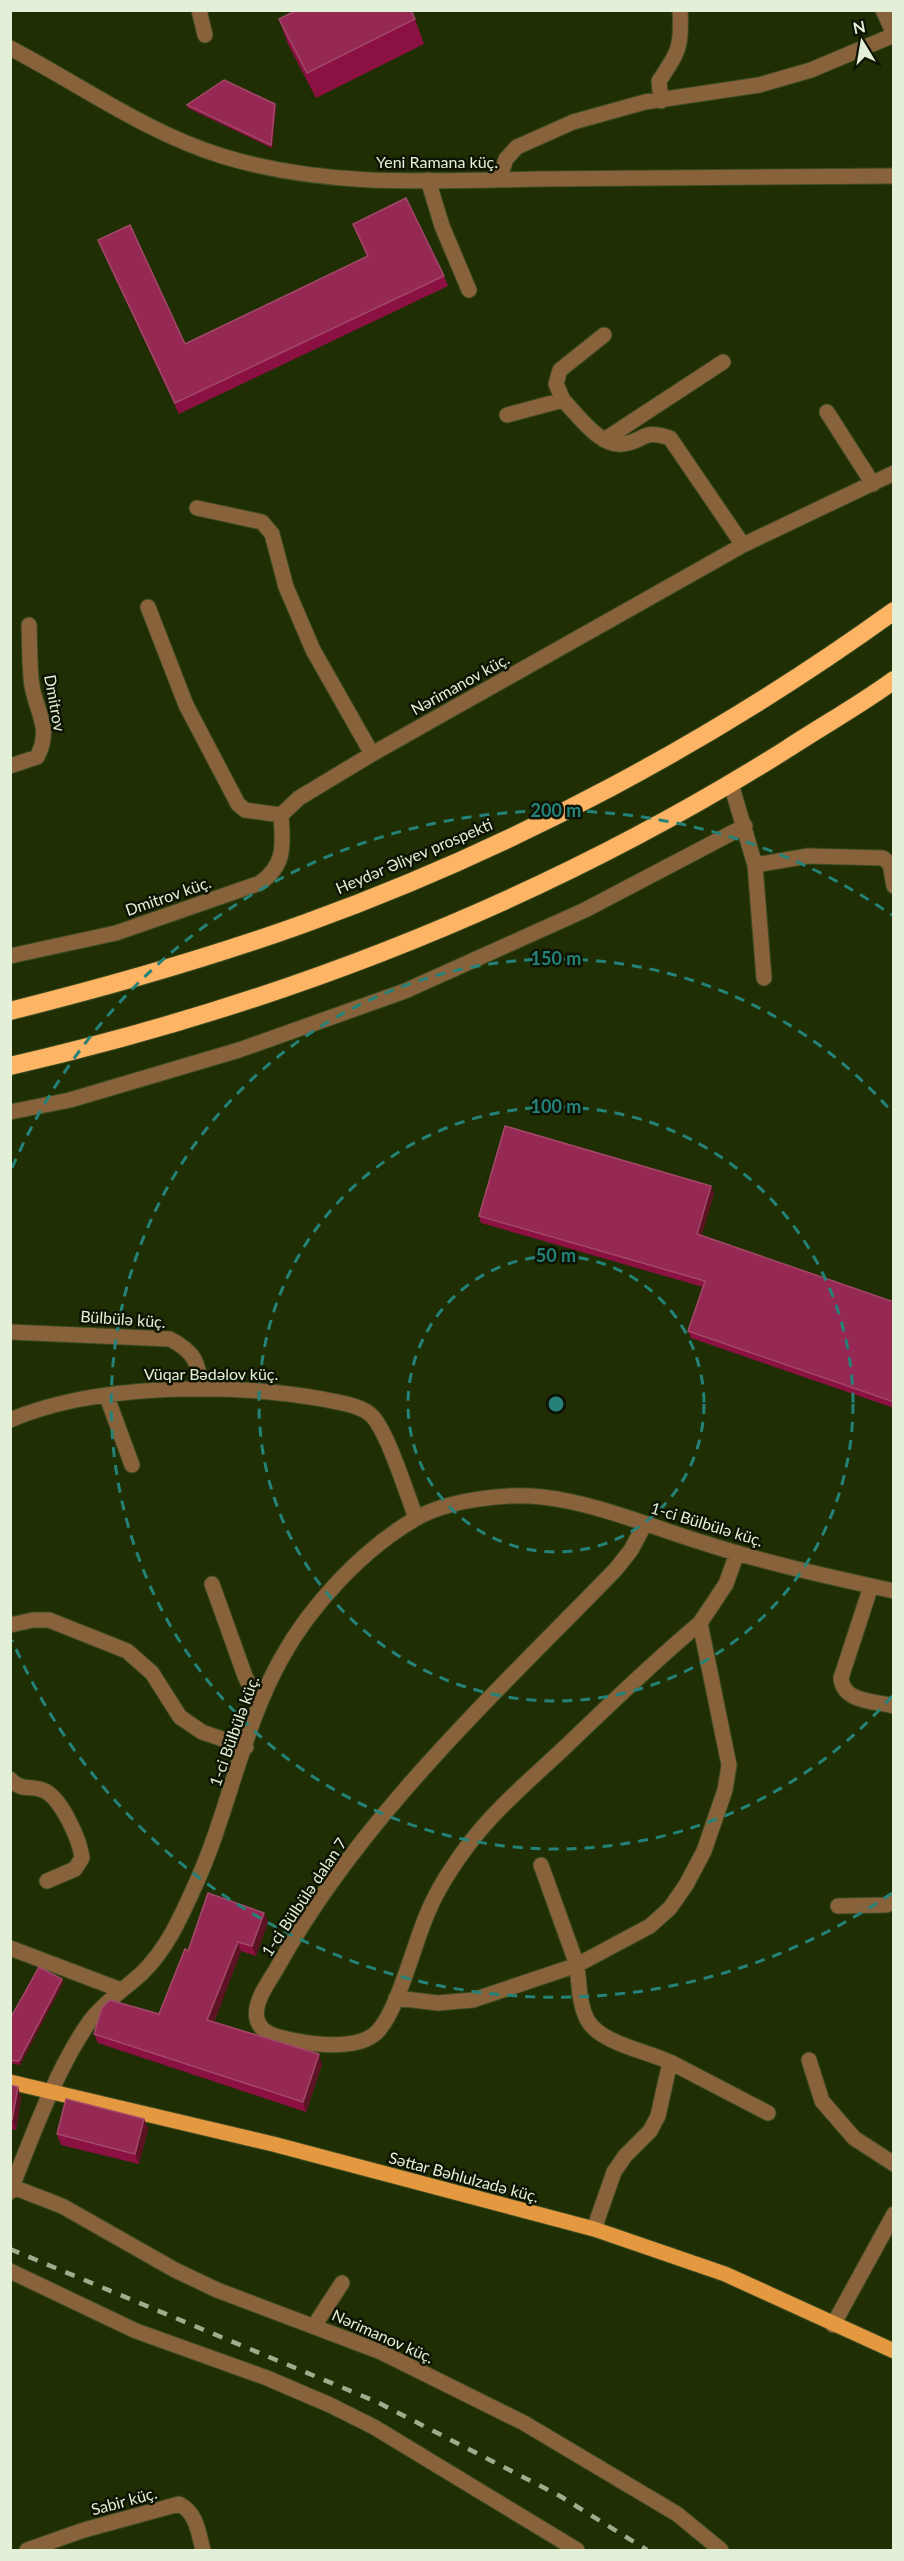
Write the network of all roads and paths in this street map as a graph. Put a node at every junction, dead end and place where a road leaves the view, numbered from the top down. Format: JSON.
{"nodes":[{"id":1,"x":198,"y":10,"type":"edge"},
{"id":2,"x":680,"y":10,"type":"edge"},
{"id":3,"x":883,"y":10,"type":"edge"},
{"id":4,"x":894,"y":34,"type":"edge"},
{"id":5,"x":205,"y":35,"type":"dead end"},
{"id":6,"x":10,"y":48,"type":"edge"},
{"id":7,"x":661,"y":100,"type":"junction"},
{"id":8,"x":894,"y":176,"type":"edge"},
{"id":9,"x":428,"y":180,"type":"junction"},
{"id":10,"x":499,"y":180,"type":"junction"},
{"id":11,"x":469,"y":290,"type":"dead end"},
{"id":12,"x":603,"y":334,"type":"dead end"},
{"id":13,"x":723,"y":362,"type":"dead end"},
{"id":14,"x":563,"y":400,"type":"junction"},
{"id":15,"x":827,"y":412,"type":"dead end"},
{"id":16,"x":507,"y":415,"type":"dead end"},
{"id":17,"x":604,"y":440,"type":"junction"},
{"id":18,"x":894,"y":473,"type":"edge"},
{"id":19,"x":873,"y":484,"type":"junction"},
{"id":20,"x":197,"y":508,"type":"dead end"},
{"id":21,"x":743,"y":545,"type":"junction"},
{"id":22,"x":148,"y":607,"type":"dead end"},
{"id":23,"x":894,"y":611,"type":"edge"},
{"id":24,"x":29,"y":626,"type":"dead end"},
{"id":25,"x":894,"y":680,"type":"edge"},
{"id":26,"x":372,"y":754,"type":"junction"},
{"id":27,"x":10,"y":766,"type":"edge"},
{"id":28,"x":731,"y":784,"type":"junction"},
{"id":29,"x":280,"y":814,"type":"junction"},
{"id":30,"x":745,"y":826,"type":"junction"},
{"id":31,"x":755,"y":865,"type":"junction"},
{"id":32,"x":894,"y":886,"type":"edge"},
{"id":33,"x":10,"y":956,"type":"edge"},
{"id":34,"x":764,"y":978,"type":"dead end"},
{"id":35,"x":10,"y":1011,"type":"edge"},
{"id":36,"x":10,"y":1066,"type":"edge"},
{"id":37,"x":10,"y":1112,"type":"edge"},
{"id":38,"x":10,"y":1332,"type":"edge"},
{"id":39,"x":202,"y":1389,"type":"junction"},
{"id":40,"x":107,"y":1396,"type":"junction"},
{"id":41,"x":10,"y":1420,"type":"edge"},
{"id":42,"x":132,"y":1465,"type":"dead end"},
{"id":43,"x":417,"y":1518,"type":"junction"},
{"id":44,"x":645,"y":1524,"type":"junction"},
{"id":45,"x":737,"y":1553,"type":"junction"},
{"id":46,"x":212,"y":1584,"type":"dead end"},
{"id":47,"x":871,"y":1586,"type":"junction"},
{"id":48,"x":894,"y":1591,"type":"edge"},
{"id":49,"x":700,"y":1623,"type":"junction"},
{"id":50,"x":10,"y":1625,"type":"edge"},
{"id":51,"x":260,"y":1705,"type":"junction"},
{"id":52,"x":894,"y":1706,"type":"edge"},
{"id":53,"x":246,"y":1748,"type":"junction"},
{"id":54,"x":10,"y":1779,"type":"edge"},
{"id":55,"x":541,"y":1865,"type":"dead end"},
{"id":56,"x":47,"y":1881,"type":"dead end"},
{"id":57,"x":894,"y":1902,"type":"edge"},
{"id":58,"x":838,"y":1906,"type":"dead end"},
{"id":59,"x":10,"y":1948,"type":"edge"},
{"id":60,"x":577,"y":1965,"type":"junction"},
{"id":61,"x":121,"y":1990,"type":"junction"},
{"id":62,"x":396,"y":1998,"type":"junction"},
{"id":63,"x":809,"y":2060,"type":"dead end"},
{"id":64,"x":670,"y":2062,"type":"junction"},
{"id":65,"x":10,"y":2082,"type":"edge"},
{"id":66,"x":52,"y":2092,"type":"junction"},
{"id":67,"x":768,"y":2113,"type":"dead end"},
{"id":68,"x":894,"y":2164,"type":"edge"},
{"id":69,"x":11,"y":2190,"type":"edge"},
{"id":70,"x":894,"y":2214,"type":"edge"},
{"id":71,"x":594,"y":2229,"type":"junction"},
{"id":72,"x":10,"y":2271,"type":"edge"},
{"id":73,"x":342,"y":2283,"type":"dead end"},
{"id":74,"x":833,"y":2325,"type":"junction"},
{"id":75,"x":314,"y":2326,"type":"junction"},
{"id":76,"x":894,"y":2351,"type":"edge"},
{"id":77,"x":27,"y":2550,"type":"edge"},
{"id":78,"x":203,"y":2550,"type":"edge"},
{"id":79,"x":577,"y":2550,"type":"edge"},
{"id":80,"x":721,"y":2550,"type":"edge"}],
"edges":[{"from":1,"to":5,"type":"street"},
{"from":2,"to":7,"type":"street"},
{"from":3,"to":4,"type":"street"},
{"from":4,"to":7,"type":"street"},
{"from":6,"to":9,"type":"street","name":"Yeni Ramana küç."},
{"from":7,"to":10,"type":"street"},
{"from":8,"to":10,"type":"street","name":"Yeni Ramana küç."},
{"from":9,"to":10,"type":"street","name":"Yeni Ramana küç."},
{"from":9,"to":11,"type":"street"},
{"from":12,"to":14,"type":"street"},
{"from":13,"to":17,"type":"street"},
{"from":14,"to":16,"type":"street"},
{"from":14,"to":17,"type":"street"},
{"from":15,"to":19,"type":"street"},
{"from":17,"to":21,"type":"street"},
{"from":18,"to":19,"type":"street","name":"Nərimanov küç."},
{"from":19,"to":21,"type":"street","name":"Nərimanov küç."},
{"from":20,"to":26,"type":"street"},
{"from":21,"to":26,"type":"street","name":"Nərimanov küç."},
{"from":22,"to":29,"type":"street"},
{"from":23,"to":35,"type":"highway","name":"Heydər Əliyev prospekti"},
{"from":24,"to":27,"type":"street","name":"Dmitrov"},
{"from":25,"to":28,"type":"highway"},
{"from":26,"to":29,"type":"street","name":"Nərimanov küç."},
{"from":28,"to":30,"type":"street"},
{"from":28,"to":36,"type":"highway"},
{"from":29,"to":33,"type":"street","name":"Dmitrov küç."},
{"from":30,"to":31,"type":"street"},
{"from":30,"to":37,"type":"street"},
{"from":31,"to":32,"type":"street"},
{"from":31,"to":34,"type":"street"},
{"from":38,"to":39,"type":"street","name":"Bülbülə küç."},
{"from":39,"to":40,"type":"street","name":"Vüqar Bədəlov küç."},
{"from":39,"to":43,"type":"street","name":"Vüqar Bədəlov küç."},
{"from":40,"to":41,"type":"street","name":"Vüqar Bədəlov küç."},
{"from":40,"to":42,"type":"street"},
{"from":43,"to":44,"type":"street","name":"1-ci Bülbülə küç."},
{"from":43,"to":51,"type":"street","name":"1-ci Bülbülə küç."},
{"from":44,"to":45,"type":"street","name":"1-ci Bülbülə küç."},
{"from":44,"to":62,"type":"street","name":"1-ci Bülbülə dalan 7"},
{"from":45,"to":47,"type":"street","name":"1-ci Bülbülə küç."},
{"from":45,"to":49,"type":"street","name":"1-ci Bülbülə dalan 7"},
{"from":46,"to":51,"type":"street"},
{"from":47,"to":48,"type":"street","name":"1-ci Bülbülə küç."},
{"from":47,"to":52,"type":"street"},
{"from":49,"to":60,"type":"street"},
{"from":49,"to":62,"type":"street","name":"1-ci Bülbülə dalan 7"},
{"from":50,"to":53,"type":"street"},
{"from":51,"to":53,"type":"street","name":"1-ci Bülbülə küç."},
{"from":53,"to":61,"type":"street","name":"1-ci Bülbülə küç."},
{"from":54,"to":56,"type":"street"},
{"from":55,"to":60,"type":"street"},
{"from":57,"to":58,"type":"street"},
{"from":59,"to":61,"type":"street"},
{"from":60,"to":62,"type":"street"},
{"from":60,"to":64,"type":"street"},
{"from":61,"to":66,"type":"street","name":"1-ci Bülbülə küç."},
{"from":63,"to":68,"type":"street"},
{"from":64,"to":67,"type":"street"},
{"from":64,"to":71,"type":"street"},
{"from":65,"to":66,"type":"main road","name":"Səttar Bəhlulzadə küç."},
{"from":66,"to":69,"type":"street","name":"1-ci Bülbülə küç."},
{"from":66,"to":71,"type":"main road","name":"Səttar Bəhlulzadə küç."},
{"from":69,"to":75,"type":"street","name":"Nərimanov küç."},
{"from":70,"to":74,"type":"street"},
{"from":71,"to":74,"type":"main road","name":"Səttar Bəhlulzadə küç."},
{"from":72,"to":79,"type":"street"},
{"from":73,"to":75,"type":"street"},
{"from":74,"to":76,"type":"main road","name":"Səttar Bəhlulzadə küç."},
{"from":75,"to":80,"type":"street","name":"Nərimanov küç."},
{"from":77,"to":78,"type":"street","name":"Sabir küç."}]}
